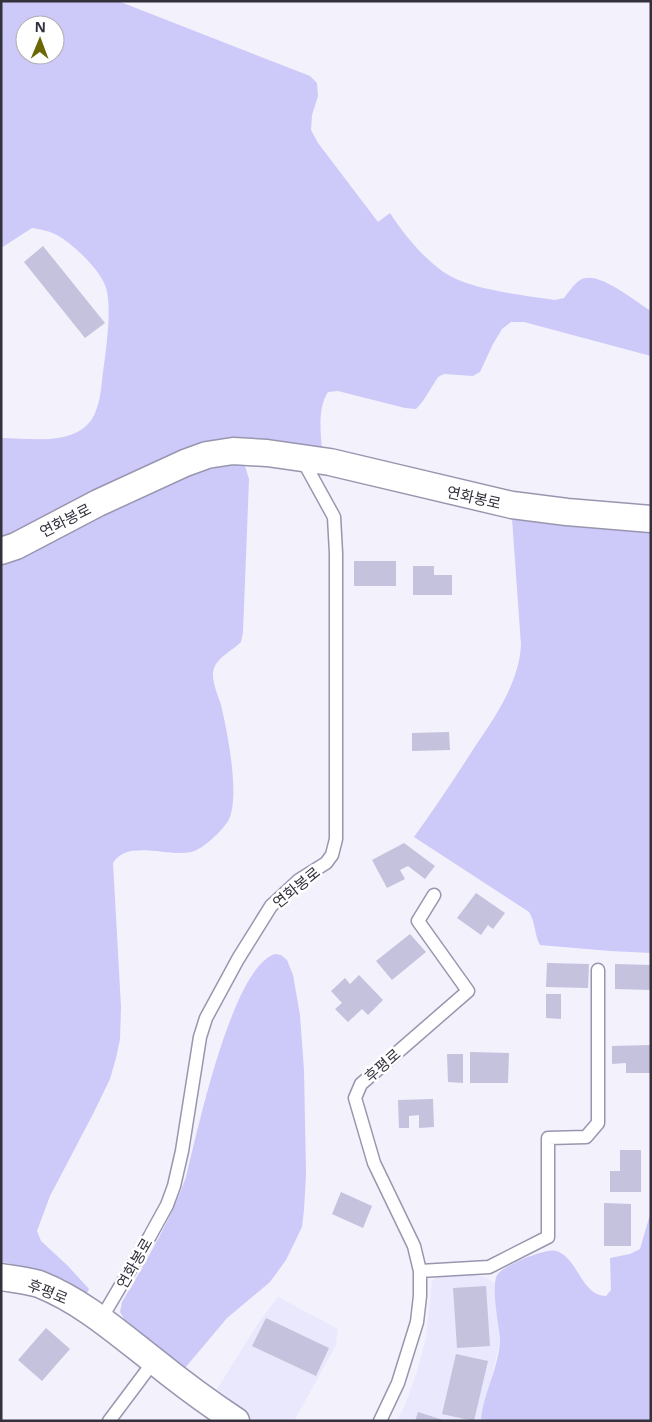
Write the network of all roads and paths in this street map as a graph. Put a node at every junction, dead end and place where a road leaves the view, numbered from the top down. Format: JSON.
{"nodes":[{"id":1,"x":301,"y":458,"type":"junction"},
{"id":2,"x":651,"y":519,"type":"edge"},
{"id":3,"x":1,"y":551,"type":"edge"},
{"id":4,"x":434,"y":895,"type":"dead end"},
{"id":5,"x":598,"y":970,"type":"dead end"},
{"id":6,"x":420,"y":1272,"type":"junction"},
{"id":7,"x":1,"y":1277,"type":"edge"},
{"id":8,"x":101,"y":1319,"type":"junction"},
{"id":9,"x":154,"y":1361,"type":"junction"},
{"id":10,"x":109,"y":1421,"type":"edge"},
{"id":11,"x":236,"y":1421,"type":"edge"},
{"id":12,"x":380,"y":1421,"type":"edge"}],
"edges":[{"from":1,"to":2,"type":"street","name":"연화봉로"},
{"from":1,"to":3,"type":"street","name":"연화봉로"},
{"from":1,"to":8,"type":"lane","name":"연화봉로"},
{"from":4,"to":6,"type":"lane","name":"후평로"},
{"from":5,"to":6,"type":"lane"},
{"from":6,"to":12,"type":"lane","name":"후평로"},
{"from":7,"to":8,"type":"street","name":"후평로"},
{"from":8,"to":9,"type":"street","name":"후평로"},
{"from":9,"to":10,"type":"lane"},
{"from":9,"to":11,"type":"street","name":"후평로"}]}
